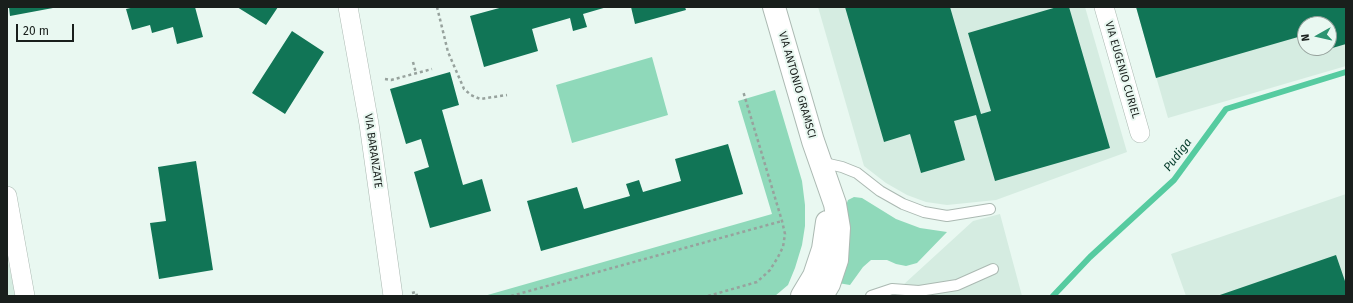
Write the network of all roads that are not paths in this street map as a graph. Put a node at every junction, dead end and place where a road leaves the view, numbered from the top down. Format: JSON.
{"nodes":[{"id":1,"x":348,"y":7,"type":"edge"},
{"id":2,"x":774,"y":7,"type":"edge"},
{"id":3,"x":1104,"y":7,"type":"edge"},
{"id":4,"x":1140,"y":133,"type":"dead end"},
{"id":5,"x":819,"y":162,"type":"junction"},
{"id":6,"x":7,"y":196,"type":"edge"},
{"id":7,"x":990,"y":210,"type":"dead end"},
{"id":8,"x":993,"y":269,"type":"dead end"},
{"id":9,"x":25,"y":296,"type":"edge"},
{"id":10,"x":394,"y":296,"type":"edge"},
{"id":11,"x":802,"y":296,"type":"edge"},
{"id":12,"x":822,"y":296,"type":"edge"},
{"id":13,"x":871,"y":296,"type":"edge"}],
"edges":[{"from":1,"to":10,"type":"street","name":"VIA BARANZATE"},
{"from":2,"to":5,"type":"street","name":"VIA ANTONIO GRAMSCI"},
{"from":3,"to":4,"type":"street","name":"VIA EUGENIO CURIEL"},
{"from":5,"to":7,"type":"lane"},
{"from":5,"to":11,"type":"street","name":"VIA ANTONIO GRAMSCI"},
{"from":5,"to":12,"type":"street","name":"VIA ANTONIO GRAMSCI"},
{"from":6,"to":9,"type":"street"},
{"from":8,"to":13,"type":"lane"}]}
